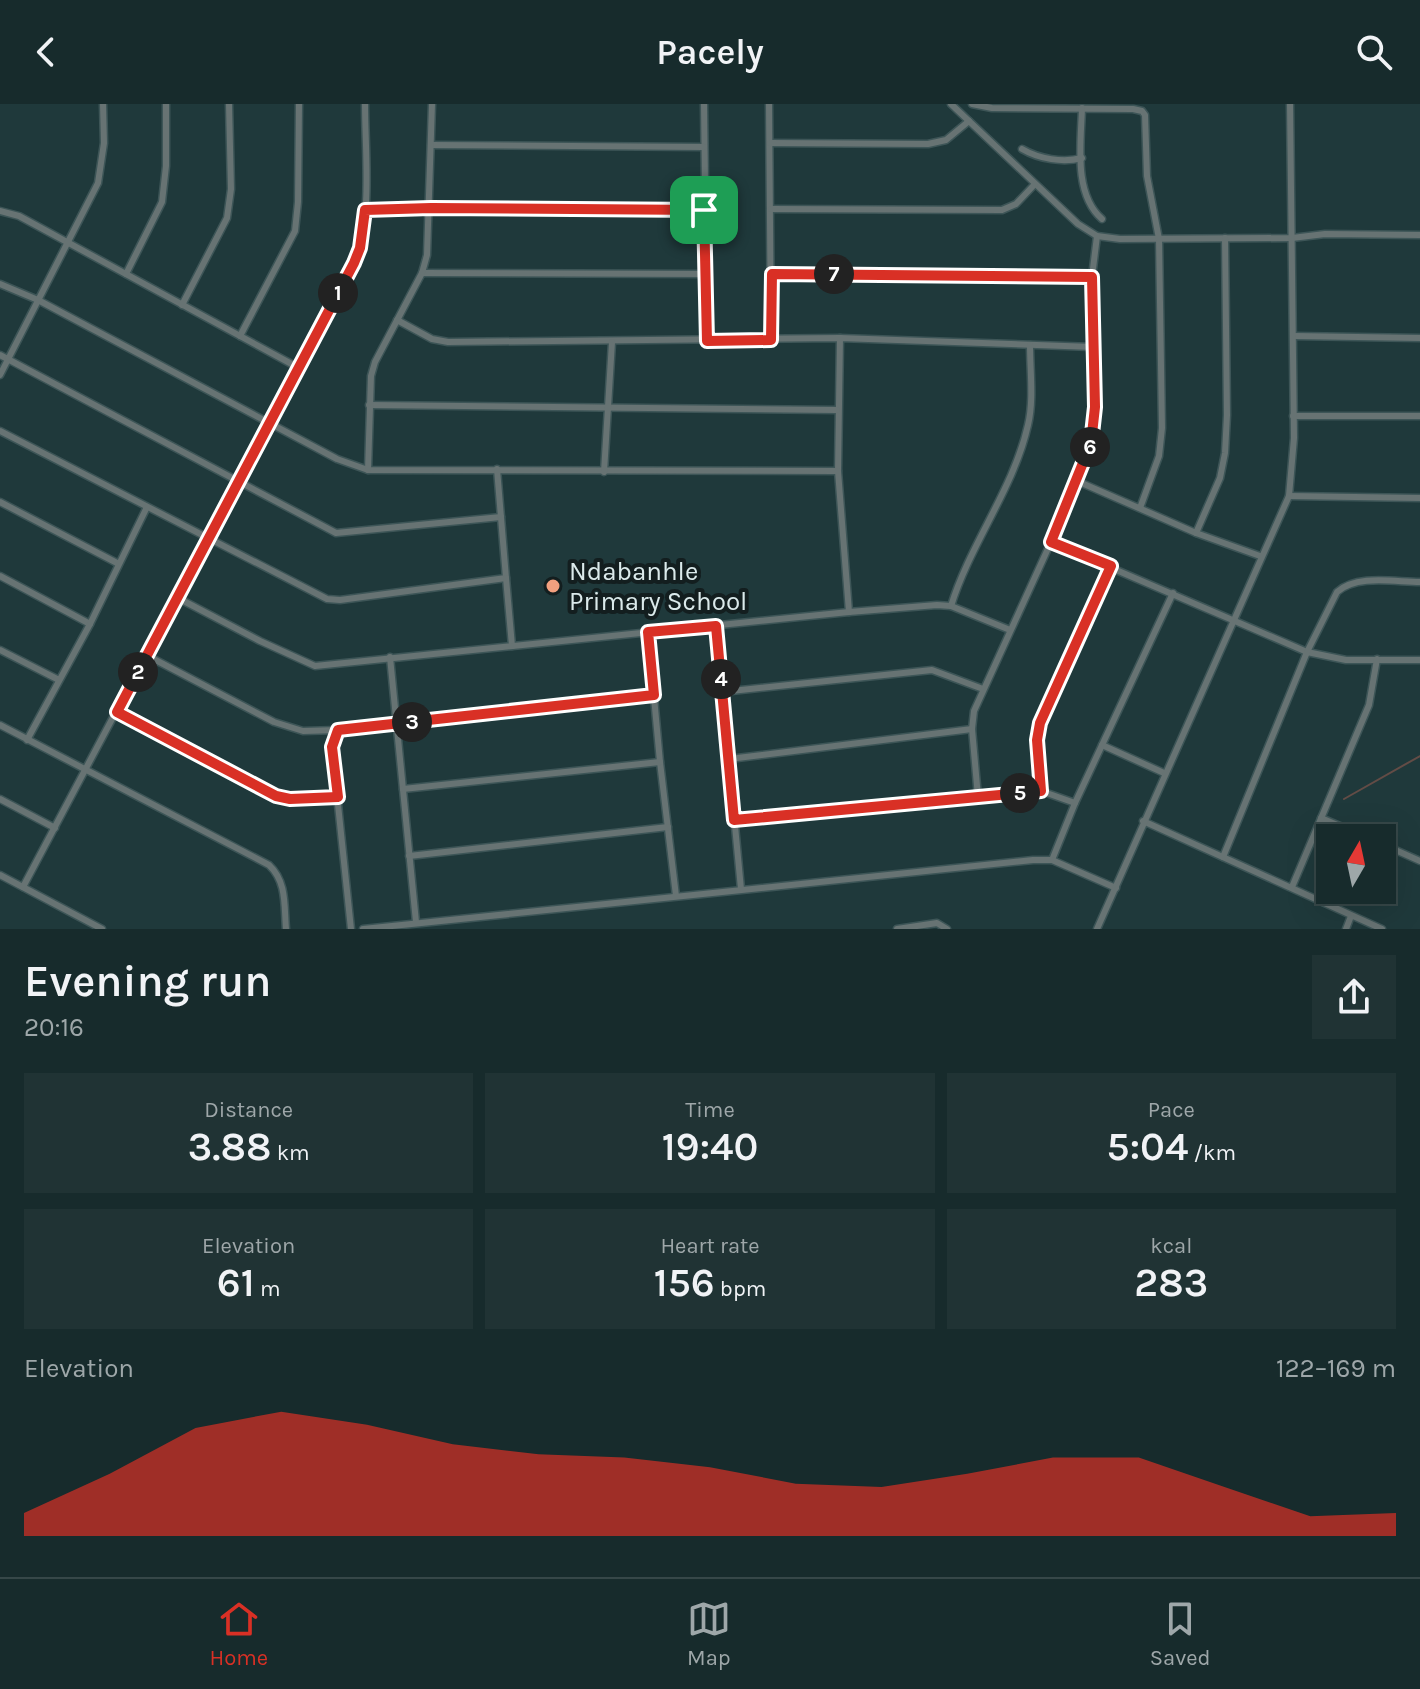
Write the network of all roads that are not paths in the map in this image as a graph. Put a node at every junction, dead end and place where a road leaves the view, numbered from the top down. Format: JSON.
{"nodes":[{"id":1,"x":103,"y":104,"type":"edge"},
{"id":2,"x":166,"y":104,"type":"edge"},
{"id":3,"x":229,"y":104,"type":"edge"},
{"id":4,"x":299,"y":104,"type":"edge"},
{"id":5,"x":365,"y":104,"type":"edge"},
{"id":6,"x":432,"y":104,"type":"edge"},
{"id":7,"x":704,"y":104,"type":"edge"},
{"id":8,"x":769,"y":104,"type":"edge"},
{"id":9,"x":951,"y":104,"type":"edge"},
{"id":10,"x":972,"y":104,"type":"edge"},
{"id":11,"x":1290,"y":104,"type":"edge"},
{"id":12,"x":1052,"y":106,"type":"edge"},
{"id":13,"x":1082,"y":108,"type":"junction"},
{"id":14,"x":969,"y":121,"type":"junction"},
{"id":15,"x":770,"y":143,"type":"junction"},
{"id":16,"x":431,"y":145,"type":"junction"},
{"id":17,"x":704,"y":147,"type":"junction"},
{"id":18,"x":1022,"y":149,"type":"dead end"},
{"id":19,"x":1082,"y":158,"type":"junction"},
{"id":20,"x":1035,"y":184,"type":"junction"},
{"id":21,"x":431,"y":208,"type":"junction"},
{"id":22,"x":771,"y":209,"type":"junction"},
{"id":23,"x":365,"y":210,"type":"junction"},
{"id":24,"x":704,"y":210,"type":"junction"},
{"id":25,"x":0,"y":211,"type":"edge"},
{"id":26,"x":1102,"y":219,"type":"dead end"},
{"id":27,"x":1420,"y":235,"type":"edge"},
{"id":28,"x":1097,"y":236,"type":"junction"},
{"id":29,"x":1225,"y":238,"type":"junction"},
{"id":30,"x":1292,"y":238,"type":"junction"},
{"id":31,"x":1159,"y":239,"type":"junction"},
{"id":32,"x":68,"y":244,"type":"junction"},
{"id":33,"x":422,"y":273,"type":"junction"},
{"id":34,"x":126,"y":274,"type":"junction"},
{"id":35,"x":707,"y":274,"type":"junction"},
{"id":36,"x":772,"y":274,"type":"junction"},
{"id":37,"x":1092,"y":277,"type":"junction"},
{"id":38,"x":0,"y":284,"type":"edge"},
{"id":39,"x":38,"y":300,"type":"junction"},
{"id":40,"x":182,"y":305,"type":"junction"},
{"id":41,"x":397,"y":320,"type":"junction"},
{"id":42,"x":240,"y":336,"type":"junction"},
{"id":43,"x":1294,"y":336,"type":"junction"},
{"id":44,"x":840,"y":338,"type":"junction"},
{"id":45,"x":1420,"y":338,"type":"edge"},
{"id":46,"x":771,"y":340,"type":"junction"},
{"id":47,"x":707,"y":341,"type":"junction"},
{"id":48,"x":612,"y":342,"type":"junction"},
{"id":49,"x":1030,"y":345,"type":"junction"},
{"id":50,"x":1093,"y":347,"type":"junction"},
{"id":51,"x":0,"y":355,"type":"edge"},
{"id":52,"x":8,"y":359,"type":"junction"},
{"id":53,"x":299,"y":368,"type":"junction"},
{"id":54,"x":0,"y":375,"type":"edge"},
{"id":55,"x":369,"y":405,"type":"junction"},
{"id":56,"x":607,"y":408,"type":"junction"},
{"id":57,"x":837,"y":410,"type":"junction"},
{"id":58,"x":1293,"y":416,"type":"junction"},
{"id":59,"x":1420,"y":416,"type":"edge"},
{"id":60,"x":270,"y":425,"type":"junction"},
{"id":61,"x":0,"y":431,"type":"edge"},
{"id":62,"x":497,"y":469,"type":"junction"},
{"id":63,"x":368,"y":470,"type":"junction"},
{"id":64,"x":838,"y":471,"type":"junction"},
{"id":65,"x":604,"y":472,"type":"junction"},
{"id":66,"x":1077,"y":481,"type":"junction"},
{"id":67,"x":237,"y":482,"type":"junction"},
{"id":68,"x":1289,"y":496,"type":"junction"},
{"id":69,"x":1420,"y":498,"type":"edge"},
{"id":70,"x":0,"y":502,"type":"edge"},
{"id":71,"x":147,"y":507,"type":"junction"},
{"id":72,"x":1140,"y":508,"type":"junction"},
{"id":73,"x":501,"y":517,"type":"junction"},
{"id":74,"x":1196,"y":533,"type":"junction"},
{"id":75,"x":208,"y":538,"type":"junction"},
{"id":76,"x":1051,"y":542,"type":"junction"},
{"id":77,"x":1260,"y":556,"type":"junction"},
{"id":78,"x":117,"y":563,"type":"junction"},
{"id":79,"x":1111,"y":566,"type":"junction"},
{"id":80,"x":0,"y":576,"type":"edge"},
{"id":81,"x":506,"y":578,"type":"junction"},
{"id":82,"x":1420,"y":582,"type":"edge"},
{"id":83,"x":1173,"y":593,"type":"junction"},
{"id":84,"x":176,"y":597,"type":"junction"},
{"id":85,"x":951,"y":606,"type":"junction"},
{"id":86,"x":849,"y":612,"type":"junction"},
{"id":87,"x":1233,"y":618,"type":"junction"},
{"id":88,"x":90,"y":624,"type":"junction"},
{"id":89,"x":716,"y":626,"type":"junction"},
{"id":90,"x":1010,"y":630,"type":"junction"},
{"id":91,"x":648,"y":632,"type":"junction"},
{"id":92,"x":512,"y":646,"type":"junction"},
{"id":93,"x":0,"y":650,"type":"edge"},
{"id":94,"x":1307,"y":652,"type":"junction"},
{"id":95,"x":146,"y":655,"type":"junction"},
{"id":96,"x":390,"y":657,"type":"junction"},
{"id":97,"x":1377,"y":659,"type":"junction"},
{"id":98,"x":1420,"y":660,"type":"edge"},
{"id":99,"x":59,"y":680,"type":"junction"},
{"id":100,"x":983,"y":689,"type":"junction"},
{"id":101,"x":722,"y":692,"type":"junction"},
{"id":102,"x":654,"y":695,"type":"junction"},
{"id":103,"x":117,"y":712,"type":"junction"},
{"id":104,"x":397,"y":723,"type":"junction"},
{"id":105,"x":0,"y":725,"type":"edge"},
{"id":106,"x":972,"y":729,"type":"junction"},
{"id":107,"x":338,"y":730,"type":"junction"},
{"id":108,"x":320,"y":732,"type":"junction"},
{"id":109,"x":27,"y":740,"type":"junction"},
{"id":110,"x":1102,"y":745,"type":"junction"},
{"id":111,"x":332,"y":747,"type":"junction"},
{"id":112,"x":729,"y":759,"type":"junction"},
{"id":113,"x":660,"y":762,"type":"junction"},
{"id":114,"x":86,"y":772,"type":"junction"},
{"id":115,"x":1164,"y":773,"type":"junction"},
{"id":116,"x":403,"y":789,"type":"junction"},
{"id":117,"x":1041,"y":791,"type":"junction"},
{"id":118,"x":338,"y":797,"type":"junction"},
{"id":119,"x":978,"y":797,"type":"junction"},
{"id":120,"x":0,"y":799,"type":"edge"},
{"id":121,"x":1075,"y":803,"type":"junction"},
{"id":122,"x":1321,"y":818,"type":"junction"},
{"id":123,"x":734,"y":820,"type":"junction"},
{"id":124,"x":1143,"y":821,"type":"junction"},
{"id":125,"x":1335,"y":824,"type":"edge"},
{"id":126,"x":668,"y":827,"type":"junction"},
{"id":127,"x":55,"y":828,"type":"junction"},
{"id":128,"x":1396,"y":850,"type":"edge"},
{"id":129,"x":409,"y":856,"type":"junction"},
{"id":130,"x":1223,"y":857,"type":"junction"},
{"id":131,"x":1052,"y":860,"type":"junction"},
{"id":132,"x":1420,"y":861,"type":"edge"},
{"id":133,"x":0,"y":875,"type":"edge"},
{"id":134,"x":23,"y":887,"type":"junction"},
{"id":135,"x":1292,"y":887,"type":"junction"},
{"id":136,"x":1116,"y":888,"type":"junction"},
{"id":137,"x":741,"y":889,"type":"junction"},
{"id":138,"x":676,"y":896,"type":"junction"},
{"id":139,"x":1351,"y":916,"type":"junction"},
{"id":140,"x":416,"y":922,"type":"junction"},
{"id":141,"x":102,"y":929,"type":"edge"},
{"id":142,"x":286,"y":929,"type":"edge"},
{"id":143,"x":351,"y":929,"type":"edge"},
{"id":144,"x":363,"y":929,"type":"edge"},
{"id":145,"x":897,"y":929,"type":"edge"},
{"id":146,"x":947,"y":929,"type":"edge"},
{"id":147,"x":1097,"y":929,"type":"edge"},
{"id":148,"x":1346,"y":929,"type":"edge"},
{"id":149,"x":1382,"y":929,"type":"edge"}],
"edges":[{"from":1,"to":32,"type":"street"},
{"from":2,"to":34,"type":"street"},
{"from":3,"to":40,"type":"street"},
{"from":4,"to":42,"type":"street"},
{"from":5,"to":23,"type":"street"},
{"from":6,"to":16,"type":"street"},
{"from":7,"to":17,"type":"street"},
{"from":8,"to":15,"type":"street"},
{"from":9,"to":14,"type":"street"},
{"from":10,"to":12,"type":"street"},
{"from":11,"to":30,"type":"street"},
{"from":12,"to":13,"type":"street"},
{"from":13,"to":19,"type":"street"},
{"from":13,"to":31,"type":"street"},
{"from":14,"to":15,"type":"street"},
{"from":14,"to":20,"type":"street"},
{"from":15,"to":22,"type":"street"},
{"from":16,"to":17,"type":"street"},
{"from":16,"to":21,"type":"street"},
{"from":17,"to":24,"type":"street"},
{"from":18,"to":19,"type":"street"},
{"from":19,"to":26,"type":"street"},
{"from":20,"to":22,"type":"street"},
{"from":20,"to":28,"type":"street"},
{"from":21,"to":23,"type":"street"},
{"from":21,"to":24,"type":"street"},
{"from":21,"to":33,"type":"street"},
{"from":22,"to":36,"type":"street"},
{"from":23,"to":53,"type":"street"},
{"from":24,"to":35,"type":"street"},
{"from":25,"to":32,"type":"street"},
{"from":27,"to":30,"type":"street"},
{"from":28,"to":31,"type":"street"},
{"from":28,"to":37,"type":"street"},
{"from":29,"to":30,"type":"street"},
{"from":29,"to":31,"type":"street"},
{"from":29,"to":74,"type":"street"},
{"from":30,"to":43,"type":"street"},
{"from":31,"to":72,"type":"street"},
{"from":32,"to":34,"type":"street"},
{"from":32,"to":39,"type":"street"},
{"from":33,"to":35,"type":"street"},
{"from":33,"to":41,"type":"street"},
{"from":34,"to":40,"type":"street"},
{"from":35,"to":47,"type":"street"},
{"from":36,"to":37,"type":"street"},
{"from":36,"to":46,"type":"street"},
{"from":37,"to":50,"type":"street"},
{"from":38,"to":39,"type":"street"},
{"from":39,"to":52,"type":"street"},
{"from":39,"to":60,"type":"street"},
{"from":40,"to":42,"type":"street"},
{"from":41,"to":48,"type":"street"},
{"from":41,"to":55,"type":"street"},
{"from":42,"to":53,"type":"street"},
{"from":43,"to":45,"type":"street"},
{"from":43,"to":58,"type":"street"},
{"from":44,"to":46,"type":"street"},
{"from":44,"to":49,"type":"street"},
{"from":44,"to":57,"type":"street"},
{"from":46,"to":47,"type":"street"},
{"from":47,"to":48,"type":"street"},
{"from":48,"to":56,"type":"street"},
{"from":49,"to":50,"type":"street"},
{"from":49,"to":85,"type":"street"},
{"from":50,"to":66,"type":"street"},
{"from":51,"to":52,"type":"street"},
{"from":52,"to":54,"type":"street"},
{"from":52,"to":67,"type":"street"},
{"from":53,"to":60,"type":"street"},
{"from":55,"to":56,"type":"street"},
{"from":55,"to":63,"type":"street"},
{"from":56,"to":57,"type":"street"},
{"from":56,"to":65,"type":"street"},
{"from":57,"to":64,"type":"street"},
{"from":58,"to":59,"type":"street"},
{"from":58,"to":68,"type":"street"},
{"from":60,"to":63,"type":"street"},
{"from":60,"to":67,"type":"street"},
{"from":61,"to":71,"type":"street"},
{"from":62,"to":63,"type":"street"},
{"from":62,"to":65,"type":"street"},
{"from":62,"to":73,"type":"street"},
{"from":64,"to":65,"type":"street"},
{"from":64,"to":86,"type":"street"},
{"from":66,"to":72,"type":"street"},
{"from":66,"to":76,"type":"street"},
{"from":67,"to":73,"type":"street"},
{"from":67,"to":75,"type":"street"},
{"from":68,"to":69,"type":"street"},
{"from":68,"to":77,"type":"street"},
{"from":70,"to":78,"type":"street"},
{"from":71,"to":75,"type":"street"},
{"from":71,"to":78,"type":"street"},
{"from":72,"to":74,"type":"street"},
{"from":73,"to":81,"type":"street"},
{"from":74,"to":77,"type":"street"},
{"from":75,"to":81,"type":"street"},
{"from":75,"to":84,"type":"street"},
{"from":76,"to":79,"type":"street"},
{"from":76,"to":90,"type":"street"},
{"from":77,"to":87,"type":"street"},
{"from":78,"to":88,"type":"street"},
{"from":79,"to":83,"type":"street"},
{"from":79,"to":117,"type":"street"},
{"from":80,"to":88,"type":"street"},
{"from":81,"to":92,"type":"street"},
{"from":82,"to":94,"type":"street"},
{"from":83,"to":87,"type":"street"},
{"from":83,"to":110,"type":"street"},
{"from":84,"to":95,"type":"street"},
{"from":84,"to":96,"type":"street"},
{"from":85,"to":86,"type":"street"},
{"from":85,"to":90,"type":"street"},
{"from":86,"to":89,"type":"street"},
{"from":87,"to":94,"type":"street"},
{"from":87,"to":115,"type":"street"},
{"from":88,"to":99,"type":"street"},
{"from":89,"to":91,"type":"street"},
{"from":89,"to":101,"type":"street"},
{"from":90,"to":100,"type":"street"},
{"from":91,"to":92,"type":"street"},
{"from":91,"to":102,"type":"street"},
{"from":92,"to":96,"type":"street"},
{"from":93,"to":99,"type":"street"},
{"from":94,"to":97,"type":"street"},
{"from":94,"to":130,"type":"street"},
{"from":95,"to":103,"type":"street"},
{"from":95,"to":108,"type":"street"},
{"from":96,"to":104,"type":"street"},
{"from":97,"to":98,"type":"street"},
{"from":97,"to":122,"type":"street"},
{"from":99,"to":109,"type":"street"},
{"from":100,"to":101,"type":"street"},
{"from":100,"to":106,"type":"street"},
{"from":101,"to":112,"type":"street"},
{"from":102,"to":104,"type":"street"},
{"from":102,"to":113,"type":"street"},
{"from":103,"to":114,"type":"street"},
{"from":103,"to":118,"type":"street"},
{"from":104,"to":107,"type":"street"},
{"from":104,"to":116,"type":"street"},
{"from":105,"to":109,"type":"street"},
{"from":106,"to":112,"type":"street"},
{"from":106,"to":119,"type":"street"},
{"from":107,"to":108,"type":"street"},
{"from":107,"to":111,"type":"street"},
{"from":108,"to":111,"type":"street"},
{"from":109,"to":114,"type":"street"},
{"from":110,"to":115,"type":"street"},
{"from":110,"to":121,"type":"street"},
{"from":111,"to":118,"type":"street"},
{"from":112,"to":123,"type":"street"},
{"from":113,"to":116,"type":"street"},
{"from":113,"to":126,"type":"street"},
{"from":114,"to":127,"type":"street"},
{"from":114,"to":142,"type":"street"},
{"from":115,"to":124,"type":"street"},
{"from":116,"to":129,"type":"street"},
{"from":117,"to":119,"type":"street"},
{"from":117,"to":121,"type":"street"},
{"from":118,"to":143,"type":"street"},
{"from":119,"to":123,"type":"street"},
{"from":120,"to":127,"type":"street"},
{"from":121,"to":131,"type":"street"},
{"from":122,"to":125,"type":"street"},
{"from":122,"to":135,"type":"street"},
{"from":123,"to":137,"type":"street"},
{"from":124,"to":130,"type":"street"},
{"from":124,"to":136,"type":"street"},
{"from":126,"to":129,"type":"street"},
{"from":126,"to":138,"type":"street"},
{"from":127,"to":134,"type":"street"},
{"from":128,"to":132,"type":"street"},
{"from":129,"to":140,"type":"street"},
{"from":130,"to":135,"type":"street"},
{"from":131,"to":136,"type":"street"},
{"from":131,"to":137,"type":"street"},
{"from":133,"to":134,"type":"street"},
{"from":134,"to":141,"type":"street"},
{"from":135,"to":139,"type":"street"},
{"from":136,"to":147,"type":"street"},
{"from":137,"to":138,"type":"street"},
{"from":138,"to":140,"type":"street"},
{"from":139,"to":148,"type":"street"},
{"from":139,"to":149,"type":"street"},
{"from":140,"to":144,"type":"street"},
{"from":145,"to":146,"type":"street"}]}
